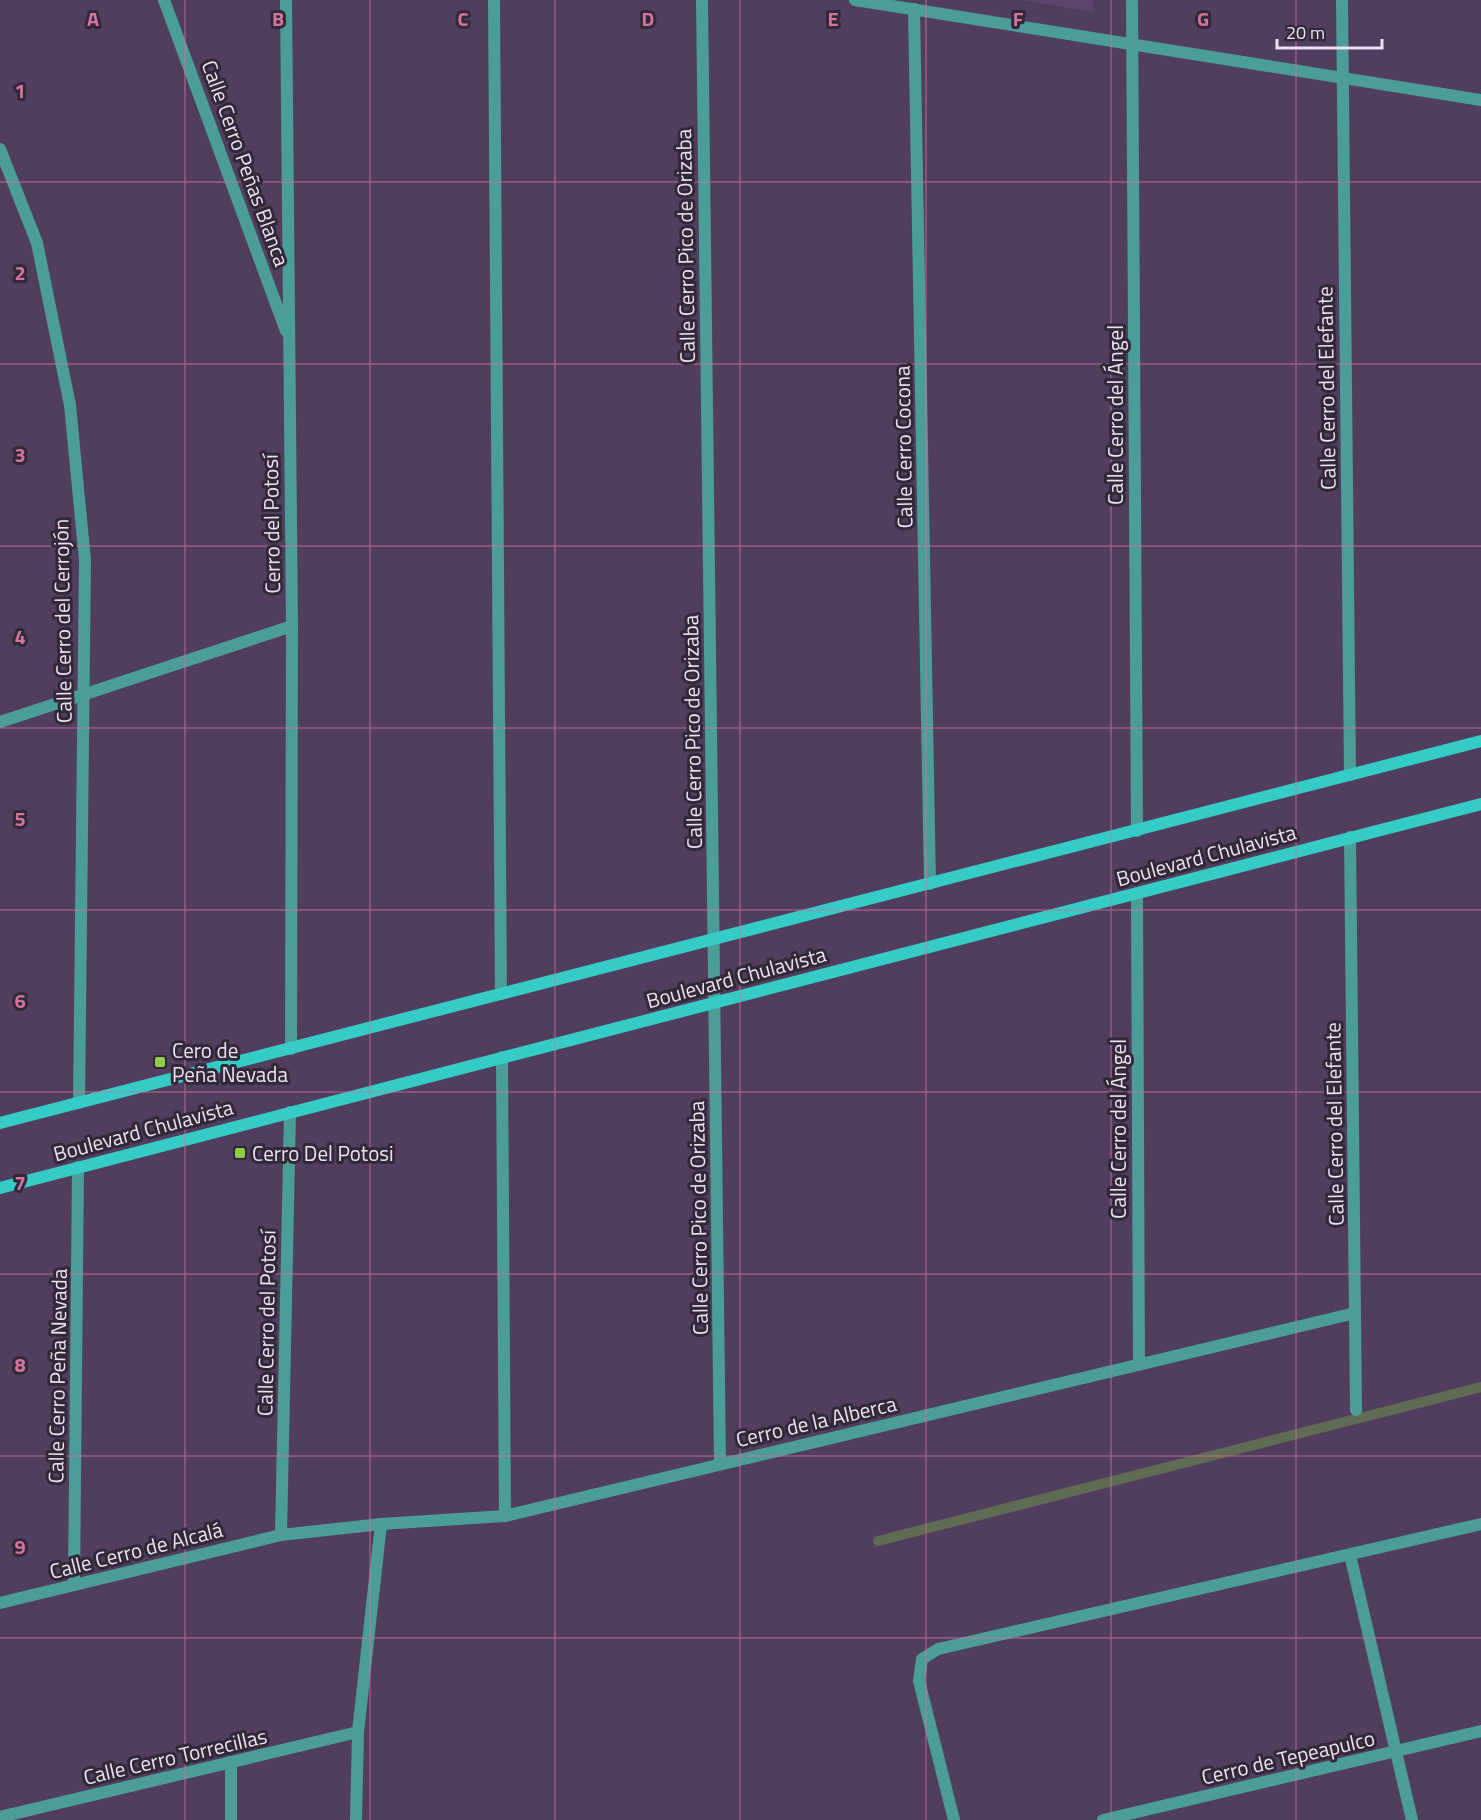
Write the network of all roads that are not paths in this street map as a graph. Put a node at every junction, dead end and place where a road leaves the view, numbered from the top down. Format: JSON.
{"nodes":[{"id":1,"x":164,"y":0,"type":"edge"},
{"id":2,"x":286,"y":0,"type":"edge"},
{"id":3,"x":494,"y":0,"type":"edge"},
{"id":4,"x":702,"y":0,"type":"edge"},
{"id":5,"x":855,"y":0,"type":"edge"},
{"id":6,"x":1132,"y":0,"type":"edge"},
{"id":7,"x":1342,"y":0,"type":"edge"},
{"id":8,"x":914,"y":5,"type":"edge"},
{"id":9,"x":1132,"y":44,"type":"junction"},
{"id":10,"x":1342,"y":78,"type":"junction"},
{"id":11,"x":1481,"y":100,"type":"edge"},
{"id":12,"x":0,"y":149,"type":"edge"},
{"id":13,"x":289,"y":339,"type":"junction"},
{"id":14,"x":292,"y":626,"type":"junction"},
{"id":15,"x":84,"y":695,"type":"junction"},
{"id":16,"x":0,"y":723,"type":"edge"},
{"id":17,"x":1481,"y":741,"type":"edge"},
{"id":18,"x":1350,"y":775,"type":"junction"},
{"id":19,"x":1481,"y":804,"type":"edge"},
{"id":20,"x":1137,"y":831,"type":"junction"},
{"id":21,"x":1350,"y":837,"type":"junction"},
{"id":22,"x":930,"y":884,"type":"junction"},
{"id":23,"x":1137,"y":893,"type":"junction"},
{"id":24,"x":714,"y":940,"type":"junction"},
{"id":25,"x":501,"y":994,"type":"junction"},
{"id":26,"x":715,"y":1002,"type":"junction"},
{"id":27,"x":291,"y":1048,"type":"junction"},
{"id":28,"x":501,"y":1057,"type":"junction"},
{"id":29,"x":79,"y":1103,"type":"junction"},
{"id":30,"x":290,"y":1112,"type":"junction"},
{"id":31,"x":0,"y":1123,"type":"edge"},
{"id":32,"x":78,"y":1167,"type":"junction"},
{"id":33,"x":0,"y":1188,"type":"edge"},
{"id":34,"x":1355,"y":1313,"type":"junction"},
{"id":35,"x":1139,"y":1365,"type":"junction"},
{"id":36,"x":1356,"y":1410,"type":"dead end"},
{"id":37,"x":720,"y":1464,"type":"junction"},
{"id":38,"x":505,"y":1516,"type":"junction"},
{"id":39,"x":381,"y":1524,"type":"junction"},
{"id":40,"x":1481,"y":1524,"type":"edge"},
{"id":41,"x":281,"y":1535,"type":"junction"},
{"id":42,"x":1350,"y":1555,"type":"junction"},
{"id":43,"x":74,"y":1585,"type":"junction"},
{"id":44,"x":0,"y":1603,"type":"edge"},
{"id":45,"x":1481,"y":1731,"type":"edge"},
{"id":46,"x":358,"y":1732,"type":"junction"},
{"id":47,"x":1396,"y":1752,"type":"junction"},
{"id":48,"x":231,"y":1762,"type":"junction"},
{"id":49,"x":0,"y":1817,"type":"edge"},
{"id":50,"x":231,"y":1820,"type":"edge"},
{"id":51,"x":356,"y":1820,"type":"edge"},
{"id":52,"x":954,"y":1820,"type":"edge"},
{"id":53,"x":1103,"y":1820,"type":"edge"},
{"id":54,"x":1412,"y":1820,"type":"edge"}],
"edges":[{"from":1,"to":13,"type":"street","name":"Calle Cerro Peñas Blanca"},
{"from":2,"to":13,"type":"street","name":"Cerro del Potosí"},
{"from":3,"to":25,"type":"street"},
{"from":4,"to":24,"type":"street","name":"Calle Cerro Pico de Orizaba"},
{"from":5,"to":8,"type":"street"},
{"from":6,"to":9,"type":"street","name":"Calle Cerro del Ángel"},
{"from":7,"to":10,"type":"street","name":"Calle Cerro del Elefante"},
{"from":8,"to":9,"type":"street"},
{"from":8,"to":22,"type":"street","name":"Calle Cerro Cocona"},
{"from":9,"to":10,"type":"street"},
{"from":9,"to":20,"type":"street","name":"Calle Cerro del Ángel"},
{"from":10,"to":11,"type":"street"},
{"from":10,"to":18,"type":"street","name":"Calle Cerro del Elefante"},
{"from":12,"to":15,"type":"street","name":"Calle Cerro del Cerrojón"},
{"from":13,"to":14,"type":"street","name":"Cerro del Potosí"},
{"from":14,"to":15,"type":"street"},
{"from":14,"to":27,"type":"street","name":"Cerro del Potosí"},
{"from":15,"to":16,"type":"street"},
{"from":15,"to":29,"type":"street","name":"Calle Cerro del Cerrojón"},
{"from":17,"to":18,"type":"main road","name":"Boulevard Chulavista"},
{"from":18,"to":20,"type":"main road","name":"Boulevard Chulavista"},
{"from":19,"to":21,"type":"main road","name":"Boulevard Chulavista"},
{"from":20,"to":22,"type":"main road","name":"Boulevard Chulavista"},
{"from":21,"to":23,"type":"main road","name":"Boulevard Chulavista"},
{"from":21,"to":34,"type":"street","name":"Calle Cerro del Elefante"},
{"from":22,"to":24,"type":"main road","name":"Boulevard Chulavista"},
{"from":23,"to":26,"type":"main road","name":"Boulevard Chulavista"},
{"from":23,"to":35,"type":"street","name":"Calle Cerro del Ángel"},
{"from":24,"to":25,"type":"main road","name":"Boulevard Chulavista"},
{"from":24,"to":26,"type":"street","name":"Calle Cerro Pico de Orizaba"},
{"from":25,"to":27,"type":"main road","name":"Boulevard Chulavista"},
{"from":26,"to":28,"type":"main road","name":"Boulevard Chulavista"},
{"from":26,"to":37,"type":"street","name":"Calle Cerro Pico de Orizaba"},
{"from":27,"to":29,"type":"main road","name":"Boulevard Chulavista"},
{"from":28,"to":30,"type":"main road","name":"Boulevard Chulavista"},
{"from":28,"to":38,"type":"street"},
{"from":29,"to":31,"type":"main road","name":"Boulevard Chulavista"},
{"from":30,"to":32,"type":"main road","name":"Boulevard Chulavista"},
{"from":30,"to":41,"type":"street","name":"Calle Cerro del Potosí"},
{"from":32,"to":33,"type":"main road","name":"Boulevard Chulavista"},
{"from":32,"to":43,"type":"street","name":"Calle Cerro Peña Nevada"},
{"from":34,"to":35,"type":"street","name":"Cerro de la Alberca"},
{"from":34,"to":36,"type":"street","name":"Calle Cerro del Elefante"},
{"from":35,"to":37,"type":"street","name":"Cerro de la Alberca"},
{"from":37,"to":38,"type":"street","name":"Cerro de la Alberca"},
{"from":38,"to":39,"type":"street","name":"Cerro de la Alberca"},
{"from":39,"to":41,"type":"street","name":"Cerro de la Alberca"},
{"from":39,"to":46,"type":"street"},
{"from":40,"to":42,"type":"street"},
{"from":41,"to":43,"type":"street","name":"Calle Cerro de Alcalá"},
{"from":42,"to":47,"type":"street"},
{"from":42,"to":52,"type":"street"},
{"from":43,"to":44,"type":"street","name":"Calle Cerro de Alcalá"},
{"from":45,"to":47,"type":"street","name":"Cerro de Tepeapulco"},
{"from":46,"to":48,"type":"street","name":"Calle Cerro Torrecillas"},
{"from":46,"to":51,"type":"street"},
{"from":47,"to":53,"type":"street","name":"Cerro de Tepeapulco"},
{"from":47,"to":54,"type":"street"},
{"from":48,"to":49,"type":"street","name":"Calle Cerro Torrecillas"},
{"from":48,"to":50,"type":"street"}]}
